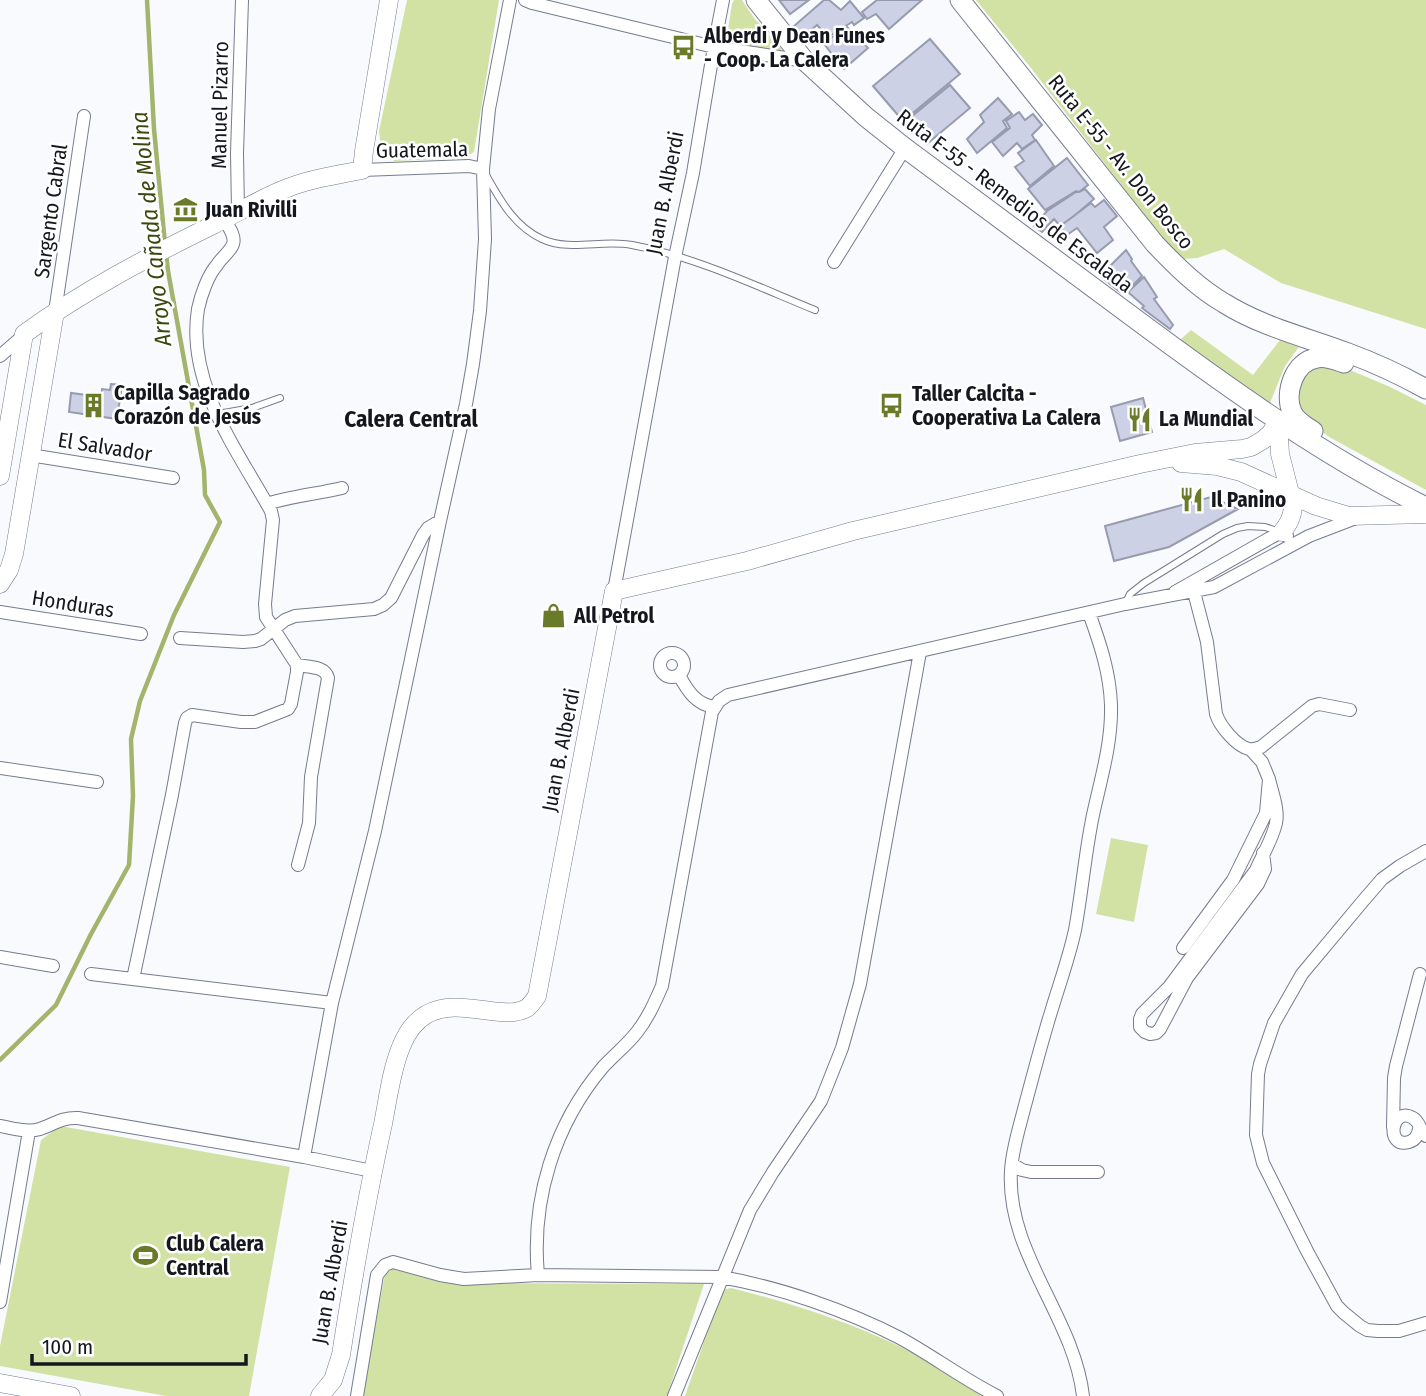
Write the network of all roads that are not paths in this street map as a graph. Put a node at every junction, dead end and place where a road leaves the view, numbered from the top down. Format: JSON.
{"nodes":[{"id":1,"x":242,"y":0,"type":"edge"},
{"id":2,"x":389,"y":0,"type":"edge"},
{"id":3,"x":510,"y":0,"type":"edge"},
{"id":4,"x":525,"y":0,"type":"edge"},
{"id":5,"x":723,"y":0,"type":"edge"},
{"id":6,"x":756,"y":0,"type":"edge"},
{"id":7,"x":960,"y":0,"type":"edge"},
{"id":8,"x":714,"y":47,"type":"junction"},
{"id":9,"x":805,"y":61,"type":"junction"},
{"id":10,"x":84,"y":116,"type":"dead end"},
{"id":11,"x":905,"y":148,"type":"junction"},
{"id":12,"x":483,"y":169,"type":"junction"},
{"id":13,"x":362,"y":170,"type":"junction"},
{"id":14,"x":231,"y":215,"type":"junction"},
{"id":15,"x":675,"y":257,"type":"junction"},
{"id":16,"x":834,"y":262,"type":"dead end"},
{"id":17,"x":815,"y":310,"type":"dead end"},
{"id":18,"x":55,"y":312,"type":"junction"},
{"id":19,"x":24,"y":334,"type":"junction"},
{"id":20,"x":0,"y":356,"type":"edge"},
{"id":21,"x":1373,"y":363,"type":"junction"},
{"id":22,"x":1291,"y":382,"type":"junction"},
{"id":23,"x":1426,"y":389,"type":"edge"},
{"id":24,"x":280,"y":398,"type":"dead end"},
{"id":25,"x":218,"y":414,"type":"junction"},
{"id":26,"x":1274,"y":417,"type":"junction"},
{"id":27,"x":1328,"y":454,"type":"junction"},
{"id":28,"x":30,"y":455,"type":"junction"},
{"id":29,"x":1160,"y":461,"type":"junction"},
{"id":30,"x":0,"y":476,"type":"edge"},
{"id":31,"x":173,"y":478,"type":"dead end"},
{"id":32,"x":342,"y":488,"type":"dead end"},
{"id":33,"x":1290,"y":494,"type":"junction"},
{"id":34,"x":267,"y":504,"type":"junction"},
{"id":35,"x":1426,"y":506,"type":"edge"},
{"id":36,"x":1426,"y":514,"type":"edge"},
{"id":37,"x":1362,"y":516,"type":"junction"},
{"id":38,"x":440,"y":521,"type":"junction"},
{"id":39,"x":1289,"y":538,"type":"junction"},
{"id":40,"x":0,"y":583,"type":"edge"},
{"id":41,"x":614,"y":591,"type":"junction"},
{"id":42,"x":1194,"y":592,"type":"junction"},
{"id":43,"x":1169,"y":595,"type":"junction"},
{"id":44,"x":1125,"y":604,"type":"junction"},
{"id":45,"x":0,"y":612,"type":"edge"},
{"id":46,"x":1089,"y":613,"type":"junction"},
{"id":47,"x":274,"y":630,"type":"junction"},
{"id":48,"x":141,"y":634,"type":"dead end"},
{"id":49,"x":180,"y":638,"type":"dead end"},
{"id":50,"x":920,"y":652,"type":"junction"},
{"id":51,"x":297,"y":665,"type":"junction"},
{"id":52,"x":679,"y":675,"type":"dead end"},
{"id":53,"x":715,"y":707,"type":"junction"},
{"id":54,"x":1350,"y":710,"type":"dead end"},
{"id":55,"x":1251,"y":750,"type":"junction"},
{"id":56,"x":0,"y":768,"type":"edge"},
{"id":57,"x":1269,"y":779,"type":"junction"},
{"id":58,"x":97,"y":782,"type":"dead end"},
{"id":59,"x":1426,"y":851,"type":"edge"},
{"id":60,"x":1263,"y":853,"type":"junction"},
{"id":61,"x":298,"y":865,"type":"dead end"},
{"id":62,"x":1183,"y":948,"type":"dead end"},
{"id":63,"x":0,"y":957,"type":"edge"},
{"id":64,"x":53,"y":966,"type":"dead end"},
{"id":65,"x":91,"y":974,"type":"dead end"},
{"id":66,"x":1420,"y":974,"type":"dead end"},
{"id":67,"x":133,"y":979,"type":"junction"},
{"id":68,"x":332,"y":1003,"type":"junction"},
{"id":69,"x":1394,"y":1096,"type":"junction"},
{"id":70,"x":1405,"y":1116,"type":"junction"},
{"id":71,"x":0,"y":1126,"type":"edge"},
{"id":72,"x":1393,"y":1127,"type":"junction"},
{"id":73,"x":29,"y":1130,"type":"junction"},
{"id":74,"x":1421,"y":1136,"type":"edge"},
{"id":75,"x":304,"y":1157,"type":"junction"},
{"id":76,"x":1012,"y":1164,"type":"junction"},
{"id":77,"x":372,"y":1171,"type":"junction"},
{"id":78,"x":1098,"y":1172,"type":"dead end"},
{"id":79,"x":538,"y":1275,"type":"junction"},
{"id":80,"x":722,"y":1278,"type":"junction"},
{"id":81,"x":0,"y":1302,"type":"edge"},
{"id":82,"x":1426,"y":1323,"type":"edge"},
{"id":83,"x":0,"y":1383,"type":"edge"},
{"id":84,"x":71,"y":1396,"type":"edge"},
{"id":85,"x":320,"y":1396,"type":"edge"},
{"id":86,"x":356,"y":1396,"type":"edge"},
{"id":87,"x":674,"y":1396,"type":"edge"},
{"id":88,"x":997,"y":1396,"type":"edge"},
{"id":89,"x":1083,"y":1396,"type":"edge"}],
"edges":[{"from":1,"to":14,"type":"street","name":"Manuel Pizarro"},
{"from":2,"to":13,"type":"street"},
{"from":3,"to":12,"type":"street"},
{"from":4,"to":8,"type":"street"},
{"from":5,"to":8,"type":"street","name":"Juan B. Alberdi"},
{"from":6,"to":9,"type":"main road","name":"Ruta E-55 - Remedios de Escalada"},
{"from":7,"to":21,"type":"main road","name":"Ruta E-55 - Av. Don Bosco"},
{"from":8,"to":9,"type":"street"},
{"from":8,"to":15,"type":"street","name":"Juan B. Alberdi"},
{"from":9,"to":11,"type":"main road","name":"Ruta E-55 - Remedios de Escalada"},
{"from":10,"to":18,"type":"street","name":"Sargento Cabral"},
{"from":11,"to":16,"type":"street"},
{"from":11,"to":26,"type":"main road","name":"Ruta E-55 - Remedios de Escalada"},
{"from":12,"to":13,"type":"street","name":"Guatemala"},
{"from":12,"to":15,"type":"lane"},
{"from":12,"to":38,"type":"street"},
{"from":13,"to":14,"type":"street"},
{"from":14,"to":18,"type":"street"},
{"from":14,"to":25,"type":"street","name":"Manuel Pizarro"},
{"from":15,"to":17,"type":"lane"},
{"from":15,"to":41,"type":"street","name":"Juan B. Alberdi"},
{"from":18,"to":19,"type":"street"},
{"from":18,"to":28,"type":"street"},
{"from":19,"to":20,"type":"street"},
{"from":19,"to":30,"type":"street"},
{"from":21,"to":22,"type":"main road"},
{"from":21,"to":23,"type":"main road","name":"Ruta E-55 - Av. Don Bosco"},
{"from":22,"to":26,"type":"main road"},
{"from":22,"to":27,"type":"main road"},
{"from":24,"to":25,"type":"lane"},
{"from":25,"to":34,"type":"street"},
{"from":26,"to":27,"type":"main road","name":"Ruta E-55 - Remedios de Escalada"},
{"from":26,"to":29,"type":"street"},
{"from":26,"to":33,"type":"street"},
{"from":27,"to":35,"type":"main road","name":"Ruta E-55 - Remedios de Escalada"},
{"from":28,"to":31,"type":"street","name":"El Salvador"},
{"from":28,"to":40,"type":"street"},
{"from":29,"to":33,"type":"street"},
{"from":29,"to":41,"type":"street"},
{"from":32,"to":34,"type":"street"},
{"from":33,"to":37,"type":"street"},
{"from":33,"to":39,"type":"street"},
{"from":34,"to":47,"type":"street"},
{"from":36,"to":37,"type":"street"},
{"from":37,"to":39,"type":"street"},
{"from":38,"to":47,"type":"street"},
{"from":38,"to":68,"type":"street"},
{"from":39,"to":42,"type":"street"},
{"from":39,"to":43,"type":"street"},
{"from":39,"to":44,"type":"lane"},
{"from":41,"to":77,"type":"street","name":"Juan B. Alberdi"},
{"from":42,"to":43,"type":"street"},
{"from":42,"to":55,"type":"street"},
{"from":43,"to":44,"type":"street"},
{"from":44,"to":46,"type":"street"},
{"from":45,"to":48,"type":"street","name":"Honduras"},
{"from":46,"to":50,"type":"street"},
{"from":46,"to":76,"type":"street"},
{"from":47,"to":49,"type":"street"},
{"from":47,"to":51,"type":"street"},
{"from":50,"to":53,"type":"street"},
{"from":50,"to":80,"type":"street"},
{"from":51,"to":61,"type":"street"},
{"from":51,"to":67,"type":"street"},
{"from":52,"to":53,"type":"street"},
{"from":53,"to":79,"type":"street"},
{"from":54,"to":55,"type":"street"},
{"from":55,"to":57,"type":"street"},
{"from":56,"to":58,"type":"street"},
{"from":57,"to":60,"type":"street"},
{"from":57,"to":62,"type":"street"},
{"from":59,"to":82,"type":"street"},
{"from":60,"to":60,"type":"street"},
{"from":63,"to":64,"type":"street"},
{"from":65,"to":67,"type":"street"},
{"from":66,"to":69,"type":"street"},
{"from":67,"to":68,"type":"street"},
{"from":68,"to":75,"type":"street"},
{"from":69,"to":70,"type":"street"},
{"from":69,"to":72,"type":"street"},
{"from":70,"to":72,"type":"street"},
{"from":70,"to":74,"type":"street"},
{"from":71,"to":73,"type":"street"},
{"from":72,"to":74,"type":"street"},
{"from":73,"to":75,"type":"street"},
{"from":73,"to":81,"type":"street"},
{"from":75,"to":77,"type":"street"},
{"from":76,"to":78,"type":"street"},
{"from":76,"to":89,"type":"street"},
{"from":77,"to":85,"type":"street","name":"Juan B. Alberdi"},
{"from":79,"to":80,"type":"street"},
{"from":79,"to":86,"type":"street"},
{"from":80,"to":87,"type":"street"},
{"from":80,"to":88,"type":"street"},
{"from":83,"to":84,"type":"street"}]}
